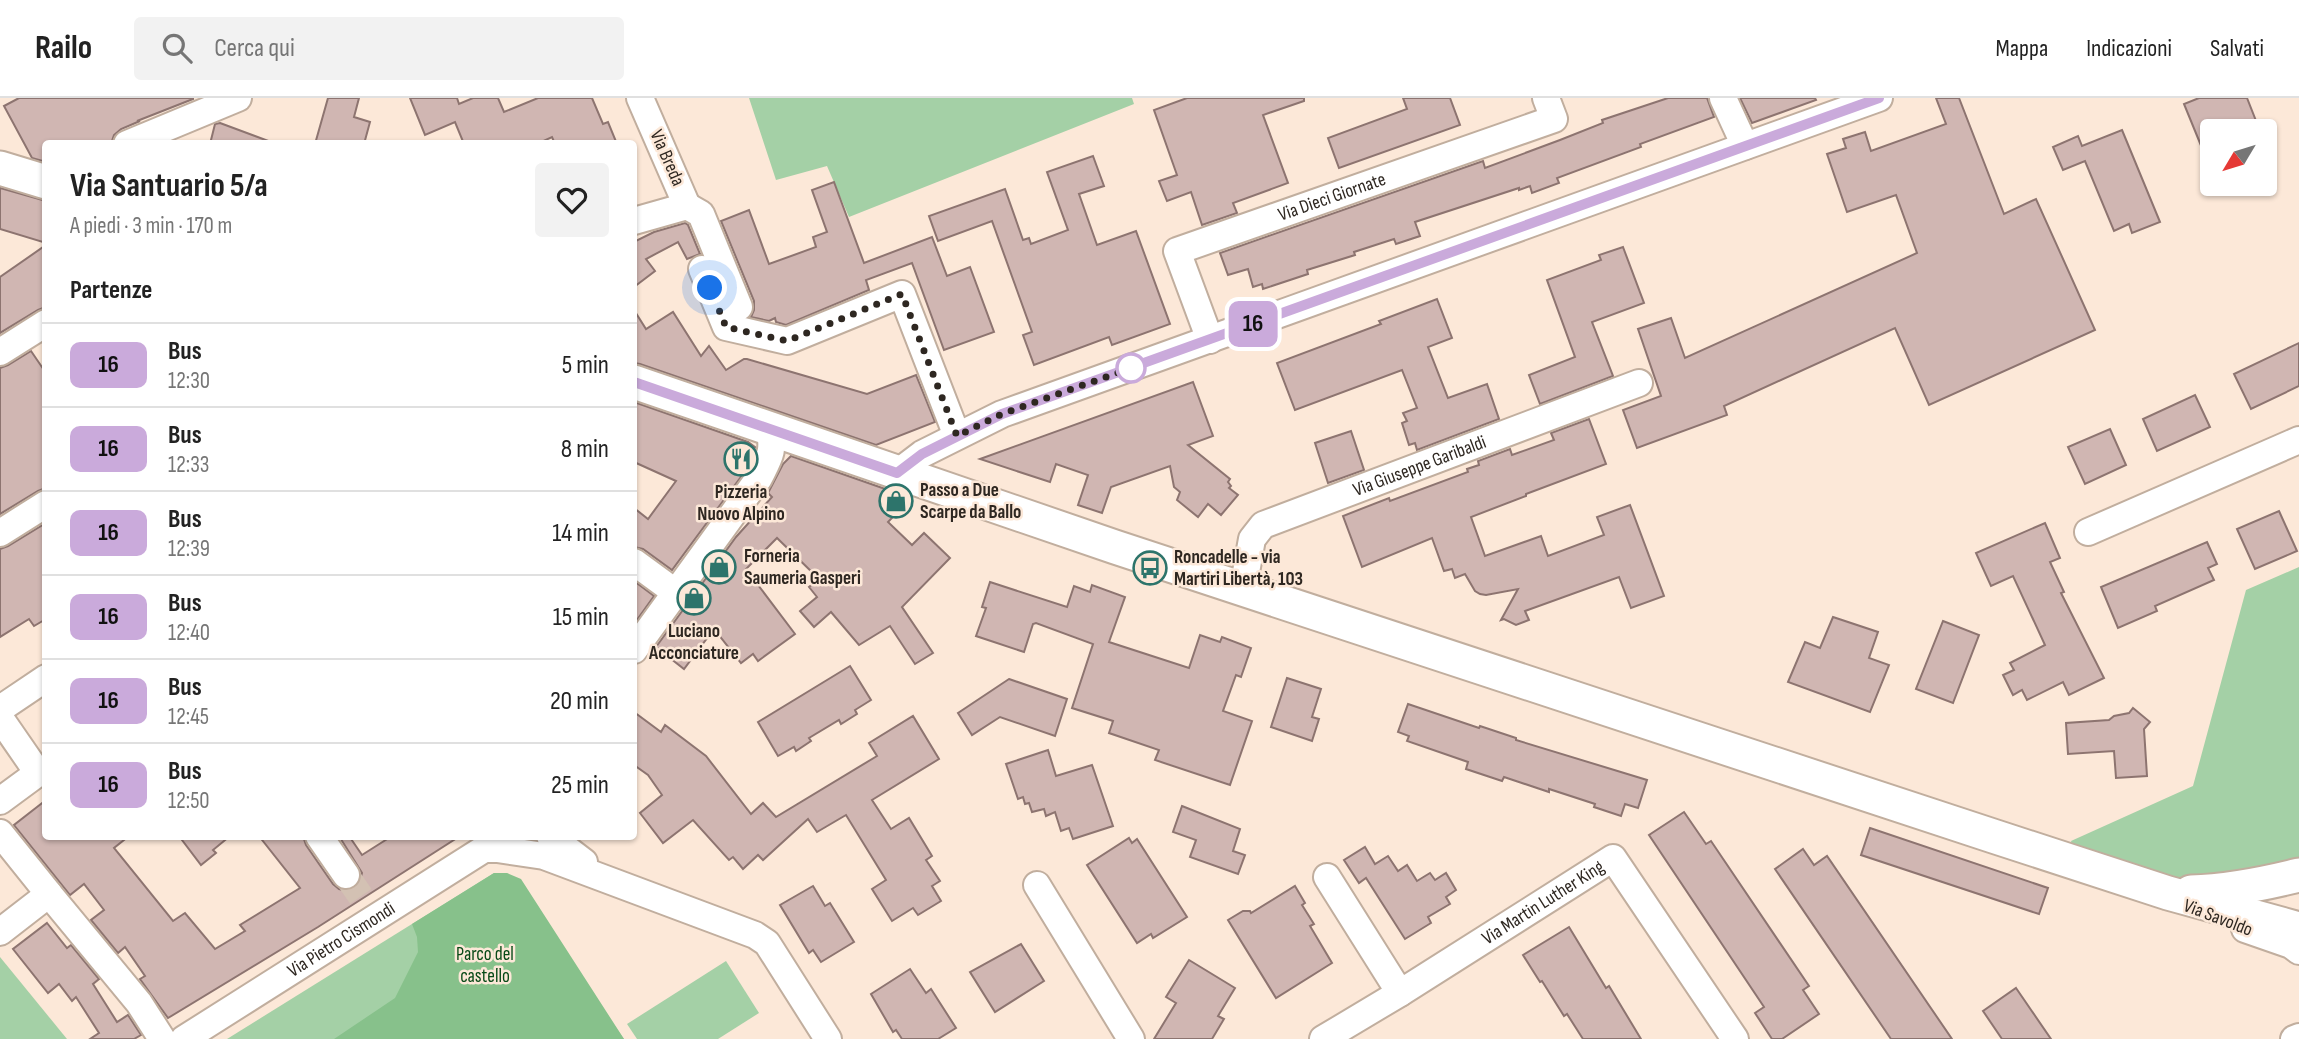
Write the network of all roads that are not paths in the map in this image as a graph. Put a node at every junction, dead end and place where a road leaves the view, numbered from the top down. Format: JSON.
{"nodes":[{"id":1,"x":238,"y":98,"type":"edge"},
{"id":2,"x":640,"y":98,"type":"edge"},
{"id":3,"x":1546,"y":98,"type":"edge"},
{"id":4,"x":1723,"y":98,"type":"edge"},
{"id":5,"x":1879,"y":98,"type":"edge"},
{"id":6,"x":137,"y":140,"type":"edge"},
{"id":7,"x":1745,"y":146,"type":"junction"},
{"id":8,"x":0,"y":168,"type":"edge"},
{"id":9,"x":42,"y":180,"type":"edge"},
{"id":10,"x":687,"y":206,"type":"junction"},
{"id":11,"x":637,"y":220,"type":"edge"},
{"id":12,"x":702,"y":269,"type":"dead end"},
{"id":13,"x":739,"y":307,"type":"dead end"},
{"id":14,"x":42,"y":326,"type":"edge"},
{"id":15,"x":1210,"y":340,"type":"junction"},
{"id":16,"x":0,"y":352,"type":"edge"},
{"id":17,"x":637,"y":383,"type":"edge"},
{"id":18,"x":1639,"y":383,"type":"dead end"},
{"id":19,"x":769,"y":428,"type":"junction"},
{"id":20,"x":957,"y":436,"type":"junction"},
{"id":21,"x":2299,"y":440,"type":"edge"},
{"id":22,"x":897,"y":473,"type":"junction"},
{"id":23,"x":42,"y":507,"type":"edge"},
{"id":24,"x":2088,"y":532,"type":"dead end"},
{"id":25,"x":0,"y":533,"type":"edge"},
{"id":26,"x":637,"y":564,"type":"edge"},
{"id":27,"x":1243,"y":589,"type":"junction"},
{"id":28,"x":675,"y":593,"type":"junction"},
{"id":29,"x":641,"y":623,"type":"edge"},
{"id":30,"x":42,"y":681,"type":"edge"},
{"id":31,"x":0,"y":709,"type":"edge"},
{"id":32,"x":0,"y":718,"type":"edge"},
{"id":33,"x":0,"y":801,"type":"edge"},
{"id":34,"x":0,"y":833,"type":"edge"},
{"id":35,"x":322,"y":840,"type":"edge"},
{"id":36,"x":556,"y":840,"type":"edge"},
{"id":37,"x":490,"y":843,"type":"edge"},
{"id":38,"x":346,"y":875,"type":"tunnel mouth"},
{"id":39,"x":2299,"y":875,"type":"edge"},
{"id":40,"x":1327,"y":877,"type":"dead end"},
{"id":41,"x":1037,"y":885,"type":"dead end"},
{"id":42,"x":625,"y":886,"type":"junction"},
{"id":43,"x":2152,"y":888,"type":"junction"},
{"id":44,"x":49,"y":894,"type":"junction"},
{"id":45,"x":2299,"y":929,"type":"edge"},
{"id":46,"x":0,"y":932,"type":"edge"},
{"id":47,"x":2299,"y":951,"type":"edge"},
{"id":48,"x":1400,"y":993,"type":"junction"},
{"id":49,"x":2299,"y":1037,"type":"edge"},
{"id":50,"x":162,"y":1039,"type":"edge"},
{"id":51,"x":184,"y":1039,"type":"edge"},
{"id":52,"x":828,"y":1039,"type":"edge"},
{"id":53,"x":1131,"y":1039,"type":"edge"},
{"id":54,"x":1323,"y":1039,"type":"edge"},
{"id":55,"x":1735,"y":1039,"type":"edge"},
{"id":56,"x":2294,"y":1039,"type":"edge"}],
"edges":[{"from":1,"to":6,"type":"street"},
{"from":2,"to":10,"type":"street","name":"Via Breda"},
{"from":3,"to":15,"type":"street","name":"Via Dieci Giornate"},
{"from":4,"to":7,"type":"street"},
{"from":5,"to":7,"type":"street"},
{"from":7,"to":15,"type":"street"},
{"from":8,"to":9,"type":"main road"},
{"from":10,"to":11,"type":"street","name":"Via Breda"},
{"from":10,"to":13,"type":"street"},
{"from":12,"to":20,"type":"street"},
{"from":14,"to":16,"type":"street"},
{"from":15,"to":20,"type":"street"},
{"from":17,"to":19,"type":"main road"},
{"from":18,"to":27,"type":"street","name":"Via Giuseppe Garibaldi"},
{"from":19,"to":22,"type":"main road"},
{"from":19,"to":28,"type":"street"},
{"from":20,"to":22,"type":"street"},
{"from":21,"to":24,"type":"street"},
{"from":22,"to":27,"type":"main road"},
{"from":23,"to":25,"type":"street"},
{"from":26,"to":28,"type":"street"},
{"from":27,"to":43,"type":"main road"},
{"from":28,"to":29,"type":"street"},
{"from":30,"to":31,"type":"street"},
{"from":32,"to":33,"type":"street"},
{"from":34,"to":44,"type":"street"},
{"from":35,"to":38,"type":"street"},
{"from":36,"to":42,"type":"street"},
{"from":37,"to":42,"type":"street"},
{"from":37,"to":51,"type":"street","name":"Via Pietro Cismondi"},
{"from":39,"to":43,"type":"main road"},
{"from":40,"to":48,"type":"street"},
{"from":41,"to":53,"type":"street"},
{"from":42,"to":52,"type":"street"},
{"from":43,"to":45,"type":"main road"},
{"from":43,"to":47,"type":"street","name":"Via Savoldo"},
{"from":44,"to":46,"type":"street"},
{"from":44,"to":50,"type":"street"},
{"from":48,"to":54,"type":"street","name":"Via Martin Luther King"},
{"from":48,"to":55,"type":"street","name":"Via Martin Luther King"},
{"from":49,"to":56,"type":"street"}]}
